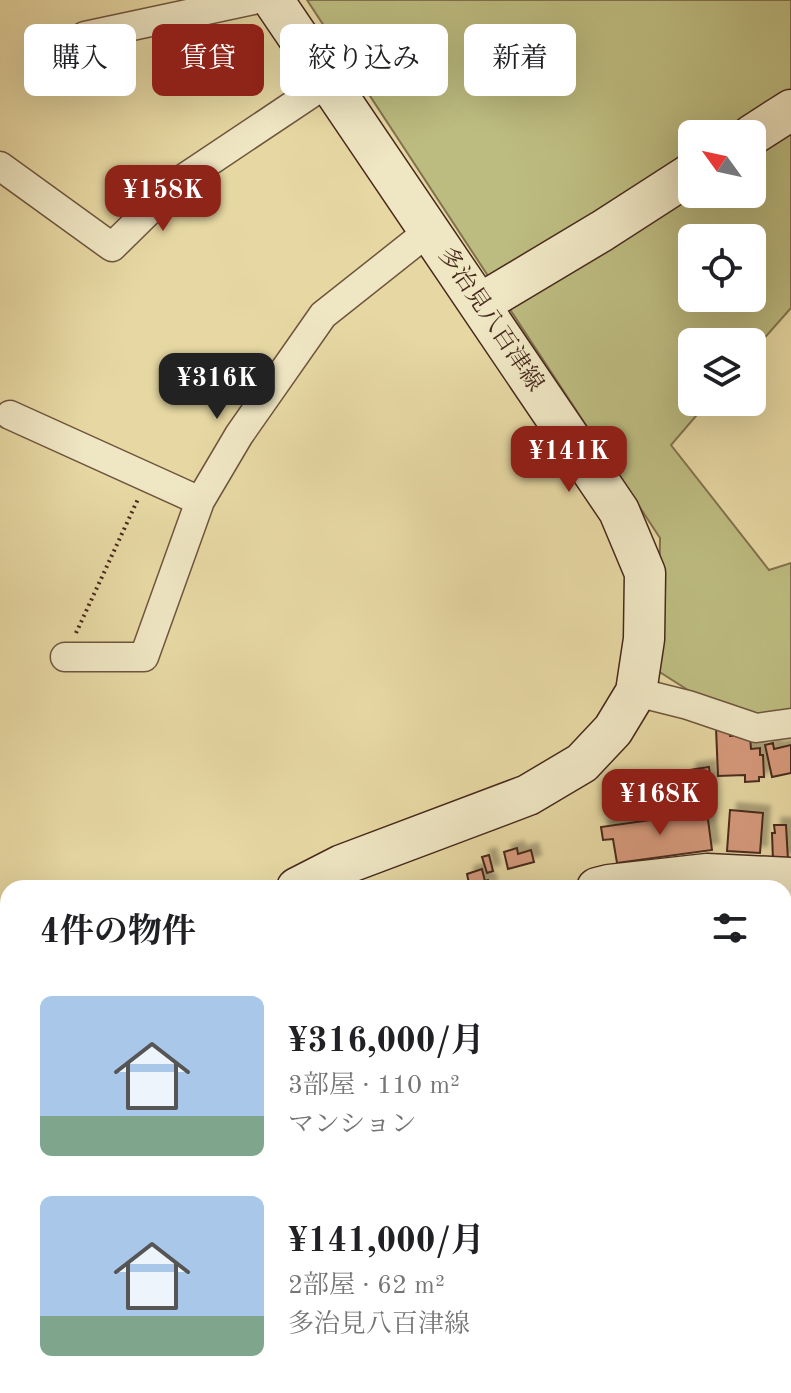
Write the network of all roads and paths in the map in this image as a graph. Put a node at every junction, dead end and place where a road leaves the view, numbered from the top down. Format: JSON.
{"nodes":[{"id":1,"x":253,"y":0,"type":"edge"},
{"id":2,"x":273,"y":0,"type":"edge"},
{"id":3,"x":289,"y":24,"type":"edge"},
{"id":4,"x":136,"y":25,"type":"edge"},
{"id":5,"x":307,"y":96,"type":"edge"},
{"id":6,"x":337,"y":96,"type":"edge"},
{"id":7,"x":791,"y":110,"type":"edge"},
{"id":8,"x":766,"y":126,"type":"edge"},
{"id":9,"x":0,"y":166,"type":"edge"},
{"id":10,"x":678,"y":182,"type":"edge"},
{"id":11,"x":429,"y":231,"type":"junction"},
{"id":12,"x":480,"y":304,"type":"junction"},
{"id":13,"x":10,"y":415,"type":"dead end"},
{"id":14,"x":148,"y":478,"type":"junction"},
{"id":15,"x":200,"y":501,"type":"junction"},
{"id":16,"x":65,"y":657,"type":"joint"},
{"id":17,"x":636,"y":692,"type":"junction"},
{"id":18,"x":791,"y":723,"type":"edge"},
{"id":19,"x":791,"y":878,"type":"edge"},
{"id":20,"x":313,"y":880,"type":"edge"},
{"id":21,"x":654,"y":880,"type":"edge"}],
"edges":[{"from":1,"to":4,"type":"street"},
{"from":2,"to":3,"type":"main road","name":"多治見八百津線"},
{"from":5,"to":9,"type":"street"},
{"from":6,"to":11,"type":"main road","name":"多治見八百津線"},
{"from":7,"to":8,"type":"main road"},
{"from":10,"to":12,"type":"main road"},
{"from":11,"to":12,"type":"main road","name":"多治見八百津線"},
{"from":11,"to":15,"type":"street"},
{"from":12,"to":17,"type":"main road","name":"多治見八百津線"},
{"from":13,"to":14,"type":"street"},
{"from":14,"to":15,"type":"street"},
{"from":14,"to":16,"type":"path"},
{"from":15,"to":16,"type":"street"},
{"from":17,"to":18,"type":"street"},
{"from":17,"to":20,"type":"main road","name":"多治見八百津線"},
{"from":19,"to":21,"type":"main road"}]}
